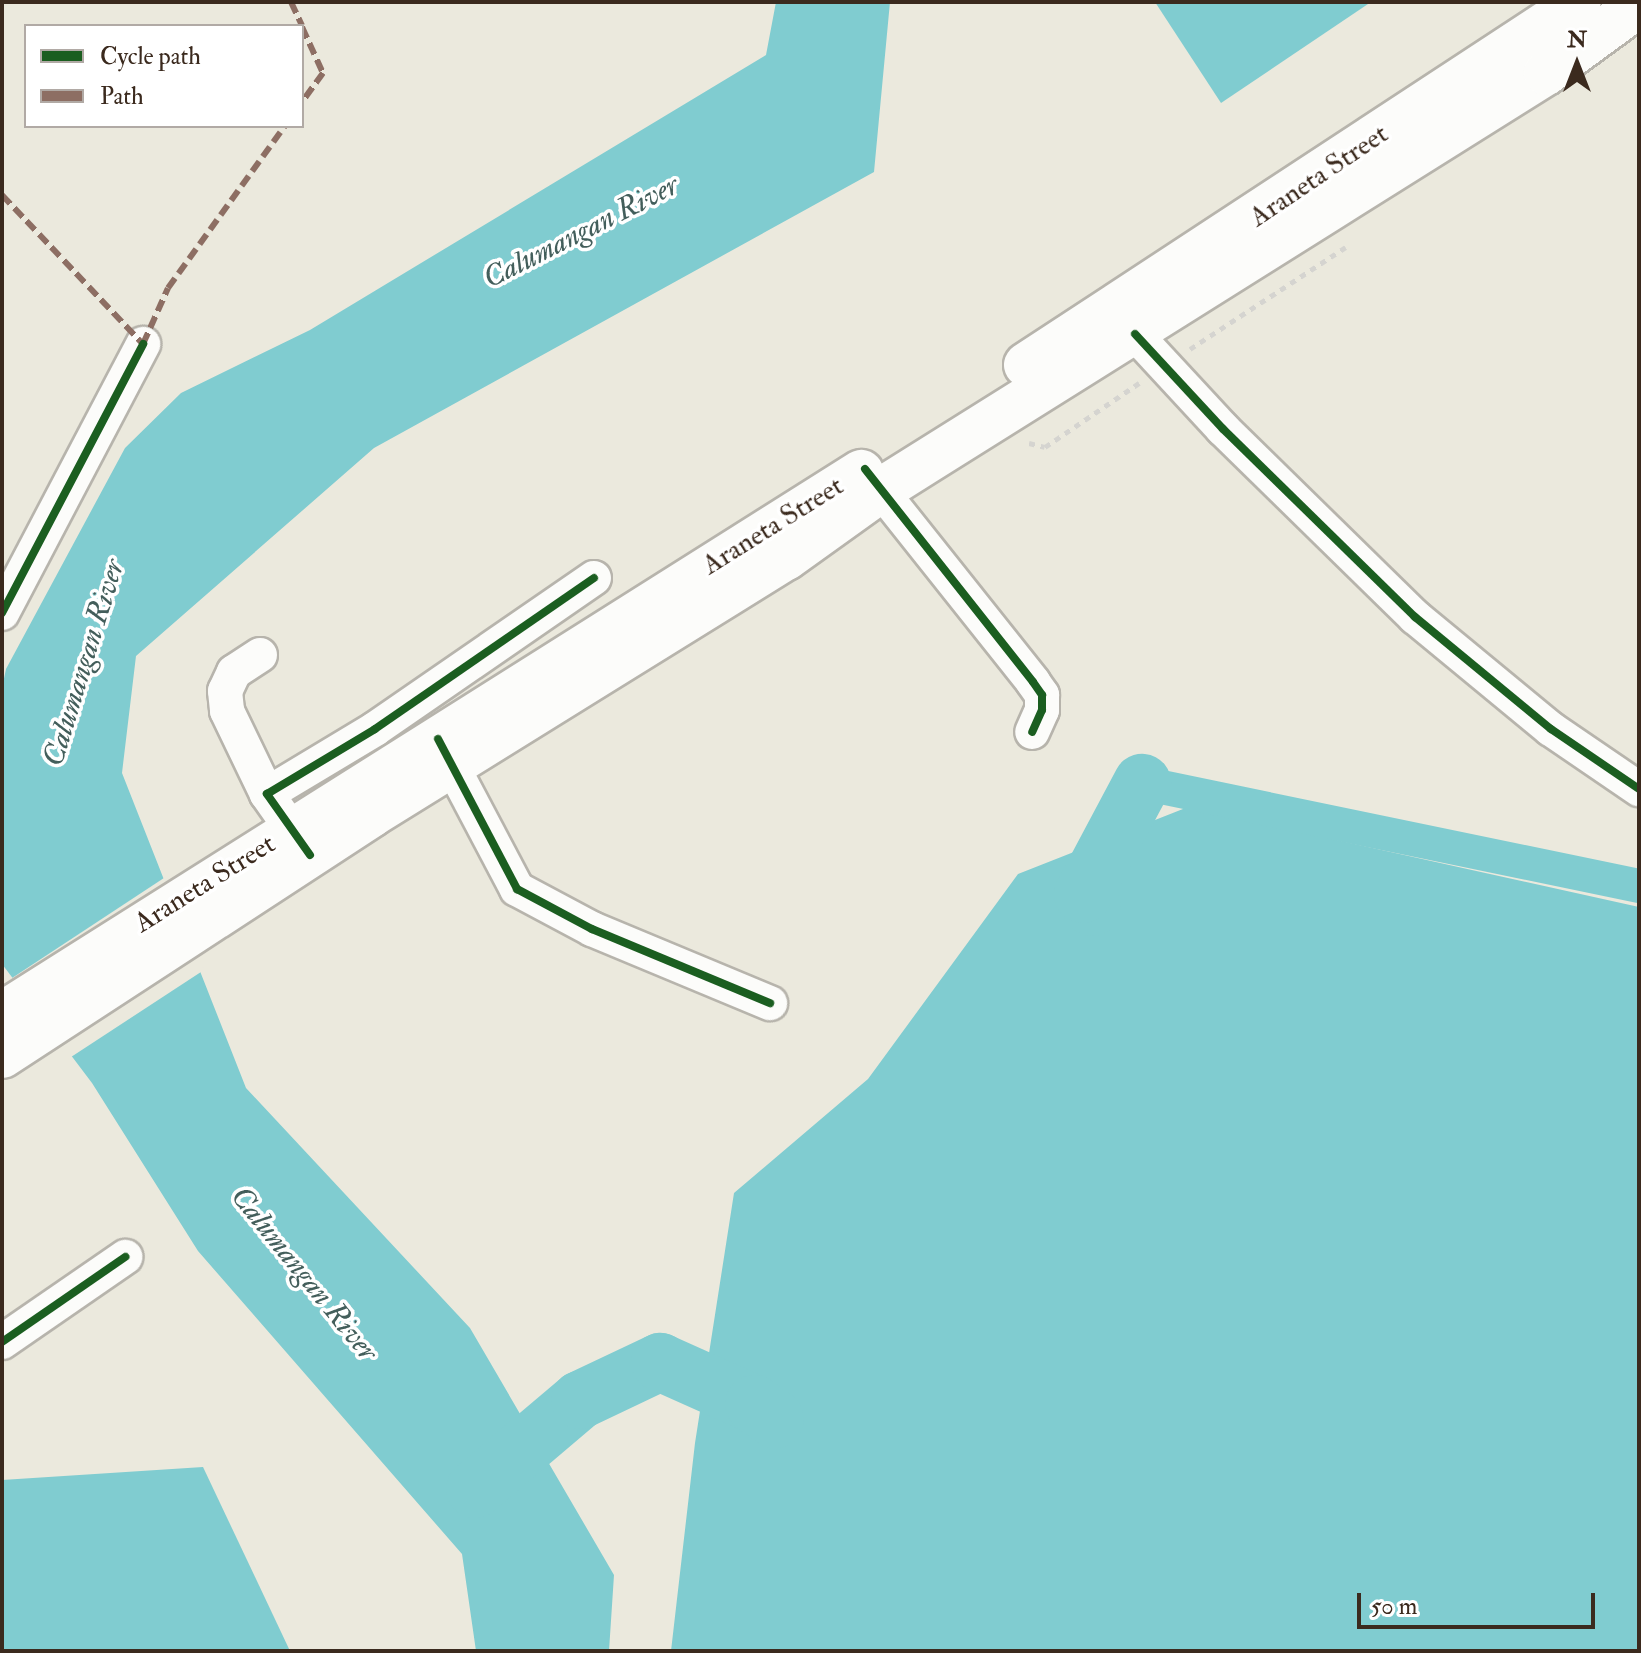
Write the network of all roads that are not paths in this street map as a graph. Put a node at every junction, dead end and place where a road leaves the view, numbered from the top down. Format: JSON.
{"nodes":[{"id":1,"x":1579,"y":2,"type":"edge"},
{"id":2,"x":1639,"y":5,"type":"edge"},
{"id":3,"x":1135,"y":334,"type":"junction"},
{"id":4,"x":143,"y":344,"type":"dead end"},
{"id":5,"x":873,"y":480,"type":"junction"},
{"id":6,"x":594,"y":578,"type":"dead end"},
{"id":7,"x":2,"y":613,"type":"edge"},
{"id":8,"x":260,"y":655,"type":"dead end"},
{"id":9,"x":1032,"y":732,"type":"dead end"},
{"id":10,"x":445,"y":754,"type":"junction"},
{"id":11,"x":1639,"y":789,"type":"edge"},
{"id":12,"x":267,"y":794,"type":"junction"},
{"id":13,"x":300,"y":842,"type":"junction"},
{"id":14,"x":770,"y":1003,"type":"dead end"},
{"id":15,"x":8,"y":1031,"type":"edge"},
{"id":16,"x":125,"y":1257,"type":"dead end"},
{"id":17,"x":2,"y":1342,"type":"edge"}],
"edges":[{"from":1,"to":5,"type":"highway","name":"Araneta Street"},
{"from":2,"to":3,"type":"highway"},
{"from":3,"to":5,"type":"highway"},
{"from":3,"to":11,"type":"street"},
{"from":4,"to":7,"type":"street"},
{"from":5,"to":9,"type":"street"},
{"from":5,"to":10,"type":"highway","name":"Araneta Street"},
{"from":6,"to":12,"type":"street"},
{"from":8,"to":12,"type":"street"},
{"from":10,"to":13,"type":"highway","name":"Araneta Street"},
{"from":10,"to":14,"type":"street"},
{"from":12,"to":13,"type":"street"},
{"from":13,"to":15,"type":"highway","name":"Araneta Street"},
{"from":16,"to":17,"type":"street"}]}
